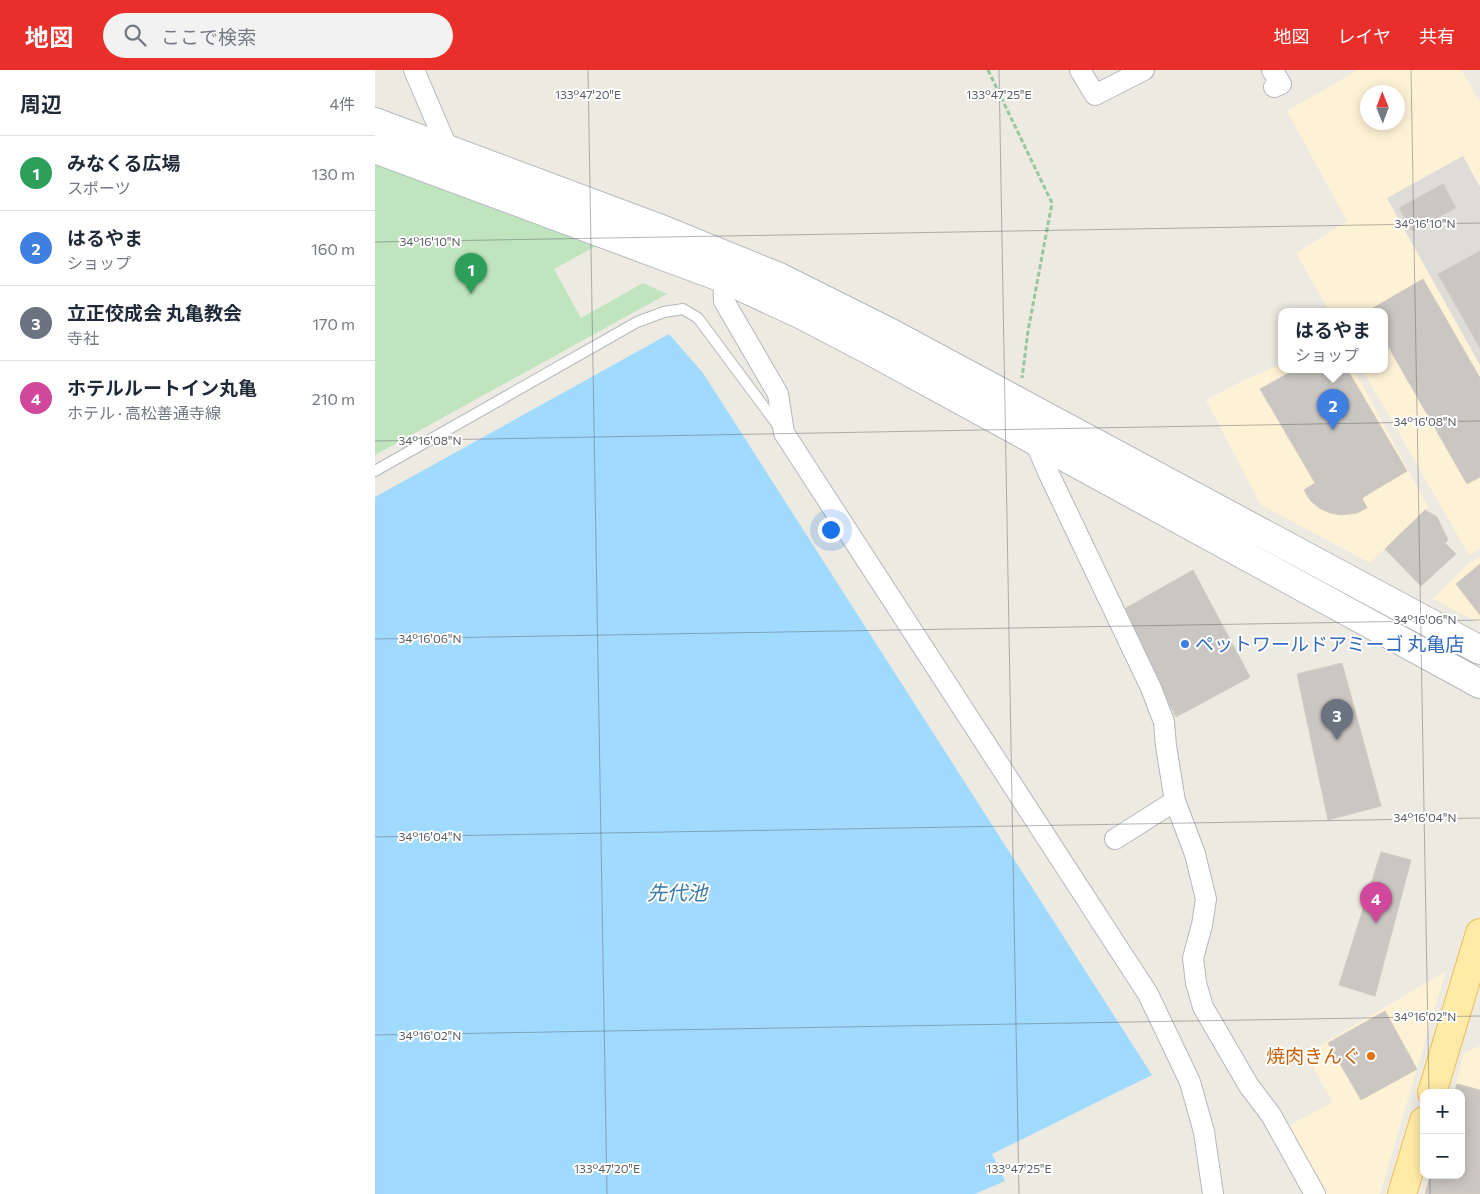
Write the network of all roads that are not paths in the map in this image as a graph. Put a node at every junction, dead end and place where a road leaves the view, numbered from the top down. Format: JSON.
{"nodes":[{"id":1,"x":414,"y":70,"type":"edge"},
{"id":2,"x":1080,"y":70,"type":"edge"},
{"id":3,"x":1144,"y":70,"type":"edge"},
{"id":4,"x":375,"y":122,"type":"edge"},
{"id":5,"x":447,"y":147,"type":"junction"},
{"id":6,"x":375,"y":149,"type":"edge"},
{"id":7,"x":439,"y":174,"type":"junction"},
{"id":8,"x":723,"y":267,"type":"junction"},
{"id":9,"x":1019,"y":402,"type":"junction"},
{"id":10,"x":784,"y":433,"type":"junction"},
{"id":11,"x":1035,"y":440,"type":"junction"},
{"id":12,"x":375,"y":471,"type":"edge"},
{"id":13,"x":1480,"y":650,"type":"edge"},
{"id":14,"x":1480,"y":684,"type":"edge"},
{"id":15,"x":1175,"y":801,"type":"junction"},
{"id":16,"x":1115,"y":839,"type":"dead end"},
{"id":17,"x":1480,"y":933,"type":"edge"},
{"id":18,"x":1433,"y":1089,"type":"edge"},
{"id":19,"x":1420,"y":1134,"type":"edge"},
{"id":20,"x":1213,"y":1194,"type":"edge"},
{"id":21,"x":1315,"y":1194,"type":"edge"},
{"id":22,"x":1402,"y":1194,"type":"edge"}],
"edges":[{"from":1,"to":5,"type":"street"},
{"from":2,"to":3,"type":"street"},
{"from":4,"to":5,"type":"street"},
{"from":5,"to":7,"type":"street"},
{"from":5,"to":8,"type":"street"},
{"from":6,"to":7,"type":"street"},
{"from":7,"to":8,"type":"street"},
{"from":8,"to":9,"type":"street"},
{"from":8,"to":10,"type":"street"},
{"from":8,"to":11,"type":"street"},
{"from":9,"to":11,"type":"street"},
{"from":9,"to":13,"type":"street"},
{"from":10,"to":12,"type":"lane"},
{"from":10,"to":20,"type":"street"},
{"from":11,"to":14,"type":"street"},
{"from":11,"to":15,"type":"street"},
{"from":15,"to":16,"type":"street"},
{"from":15,"to":21,"type":"street"},
{"from":17,"to":18,"type":"main road"},
{"from":19,"to":22,"type":"main road"}]}
